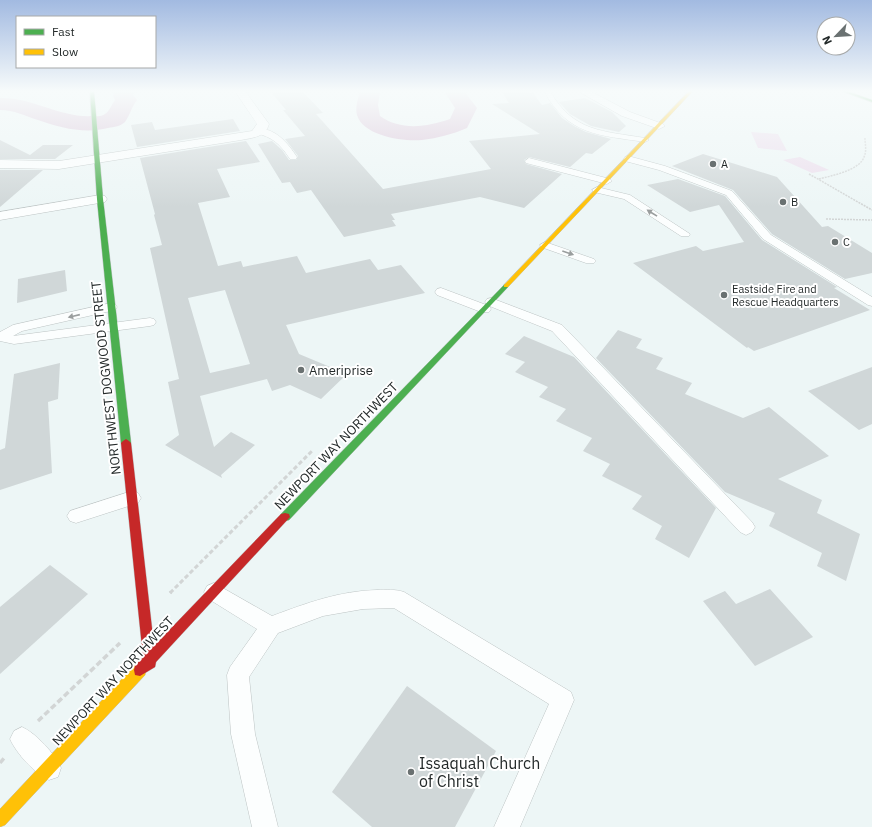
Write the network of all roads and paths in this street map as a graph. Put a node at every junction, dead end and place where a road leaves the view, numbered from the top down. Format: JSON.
{"nodes":[{"id":1,"x":94,"y":130,"type":"edge"},
{"id":2,"x":260,"y":130,"type":"edge"},
{"id":3,"x":593,"y":130,"type":"edge"},
{"id":4,"x":655,"y":130,"type":"edge"},
{"id":5,"x":257,"y":132,"type":"junction"},
{"id":6,"x":865,"y":138,"type":"dead end"},
{"id":7,"x":645,"y":140,"type":"junction"},
{"id":8,"x":293,"y":157,"type":"dead end"},
{"id":9,"x":97,"y":159,"type":"junction"},
{"id":10,"x":628,"y":159,"type":"junction"},
{"id":11,"x":529,"y":161,"type":"dead end"},
{"id":12,"x":0,"y":164,"type":"edge"},
{"id":13,"x":809,"y":174,"type":"dead end"},
{"id":14,"x":818,"y":179,"type":"junction"},
{"id":15,"x":607,"y":181,"type":"junction"},
{"id":16,"x":597,"y":190,"type":"junction"},
{"id":17,"x":100,"y":199,"type":"junction"},
{"id":18,"x":872,"y":210,"type":"edge"},
{"id":19,"x":0,"y":216,"type":"edge"},
{"id":20,"x":826,"y":219,"type":"dead end"},
{"id":21,"x":872,"y":220,"type":"edge"},
{"id":22,"x":685,"y":234,"type":"dead end"},
{"id":23,"x":545,"y":245,"type":"junction"},
{"id":24,"x":590,"y":261,"type":"dead end"},
{"id":25,"x":441,"y":292,"type":"dead end"},
{"id":26,"x":872,"y":302,"type":"edge"},
{"id":27,"x":488,"y":305,"type":"junction"},
{"id":28,"x":111,"y":307,"type":"junction"},
{"id":29,"x":150,"y":322,"type":"dead end"},
{"id":30,"x":113,"y":327,"type":"junction"},
{"id":31,"x":1,"y":337,"type":"edge"},
{"id":32,"x":132,"y":498,"type":"junction"},
{"id":33,"x":76,"y":516,"type":"dead end"},
{"id":34,"x":746,"y":527,"type":"dead end"},
{"id":35,"x":214,"y":592,"type":"junction"},
{"id":36,"x":271,"y":626,"type":"junction"},
{"id":37,"x":150,"y":662,"type":"junction"},
{"id":38,"x":22,"y":739,"type":"dead end"},
{"id":39,"x":49,"y":768,"type":"junction"},
{"id":40,"x":0,"y":820,"type":"edge"},
{"id":41,"x":265,"y":827,"type":"edge"},
{"id":42,"x":507,"y":827,"type":"edge"}],
"edges":[{"from":1,"to":9,"type":"street","name":"NORTHWEST DOGWOOD STREET"},
{"from":2,"to":5,"type":"street"},
{"from":3,"to":7,"type":"lane"},
{"from":4,"to":7,"type":"street","name":"NEWPORT WAY NORTHWEST"},
{"from":5,"to":8,"type":"lane"},
{"from":5,"to":9,"type":"street"},
{"from":6,"to":14,"type":"path"},
{"from":7,"to":10,"type":"street","name":"NEWPORT WAY NORTHWEST"},
{"from":9,"to":12,"type":"street"},
{"from":9,"to":17,"type":"street","name":"NORTHWEST DOGWOOD STREET"},
{"from":10,"to":15,"type":"street","name":"NEWPORT WAY NORTHWEST"},
{"from":10,"to":26,"type":"lane"},
{"from":11,"to":15,"type":"lane"},
{"from":13,"to":14,"type":"path"},
{"from":14,"to":18,"type":"path"},
{"from":15,"to":16,"type":"street","name":"NEWPORT WAY NORTHWEST"},
{"from":22,"to":16,"type":"lane","one_way":true},
{"from":16,"to":23,"type":"street","name":"NEWPORT WAY NORTHWEST"},
{"from":17,"to":19,"type":"street"},
{"from":17,"to":28,"type":"street","name":"NORTHWEST DOGWOOD STREET"},
{"from":20,"to":21,"type":"path"},
{"from":23,"to":24,"type":"lane","one_way":true},
{"from":23,"to":27,"type":"street","name":"NEWPORT WAY NORTHWEST"},
{"from":25,"to":27,"type":"lane"},
{"from":27,"to":34,"type":"lane"},
{"from":27,"to":35,"type":"street","name":"NEWPORT WAY NORTHWEST"},
{"from":28,"to":30,"type":"street","name":"NORTHWEST DOGWOOD STREET"},
{"from":28,"to":31,"type":"lane","one_way":true},
{"from":29,"to":30,"type":"lane"},
{"from":30,"to":31,"type":"lane"},
{"from":30,"to":32,"type":"street","name":"NORTHWEST DOGWOOD STREET"},
{"from":32,"to":33,"type":"lane"},
{"from":32,"to":37,"type":"street","name":"NORTHWEST DOGWOOD STREET"},
{"from":35,"to":36,"type":"lane"},
{"from":35,"to":37,"type":"street","name":"NEWPORT WAY NORTHWEST"},
{"from":36,"to":41,"type":"lane"},
{"from":36,"to":42,"type":"lane"},
{"from":37,"to":39,"type":"street","name":"NEWPORT WAY NORTHWEST"},
{"from":38,"to":39,"type":"lane"},
{"from":39,"to":40,"type":"street","name":"NEWPORT WAY NORTHWEST"}]}
